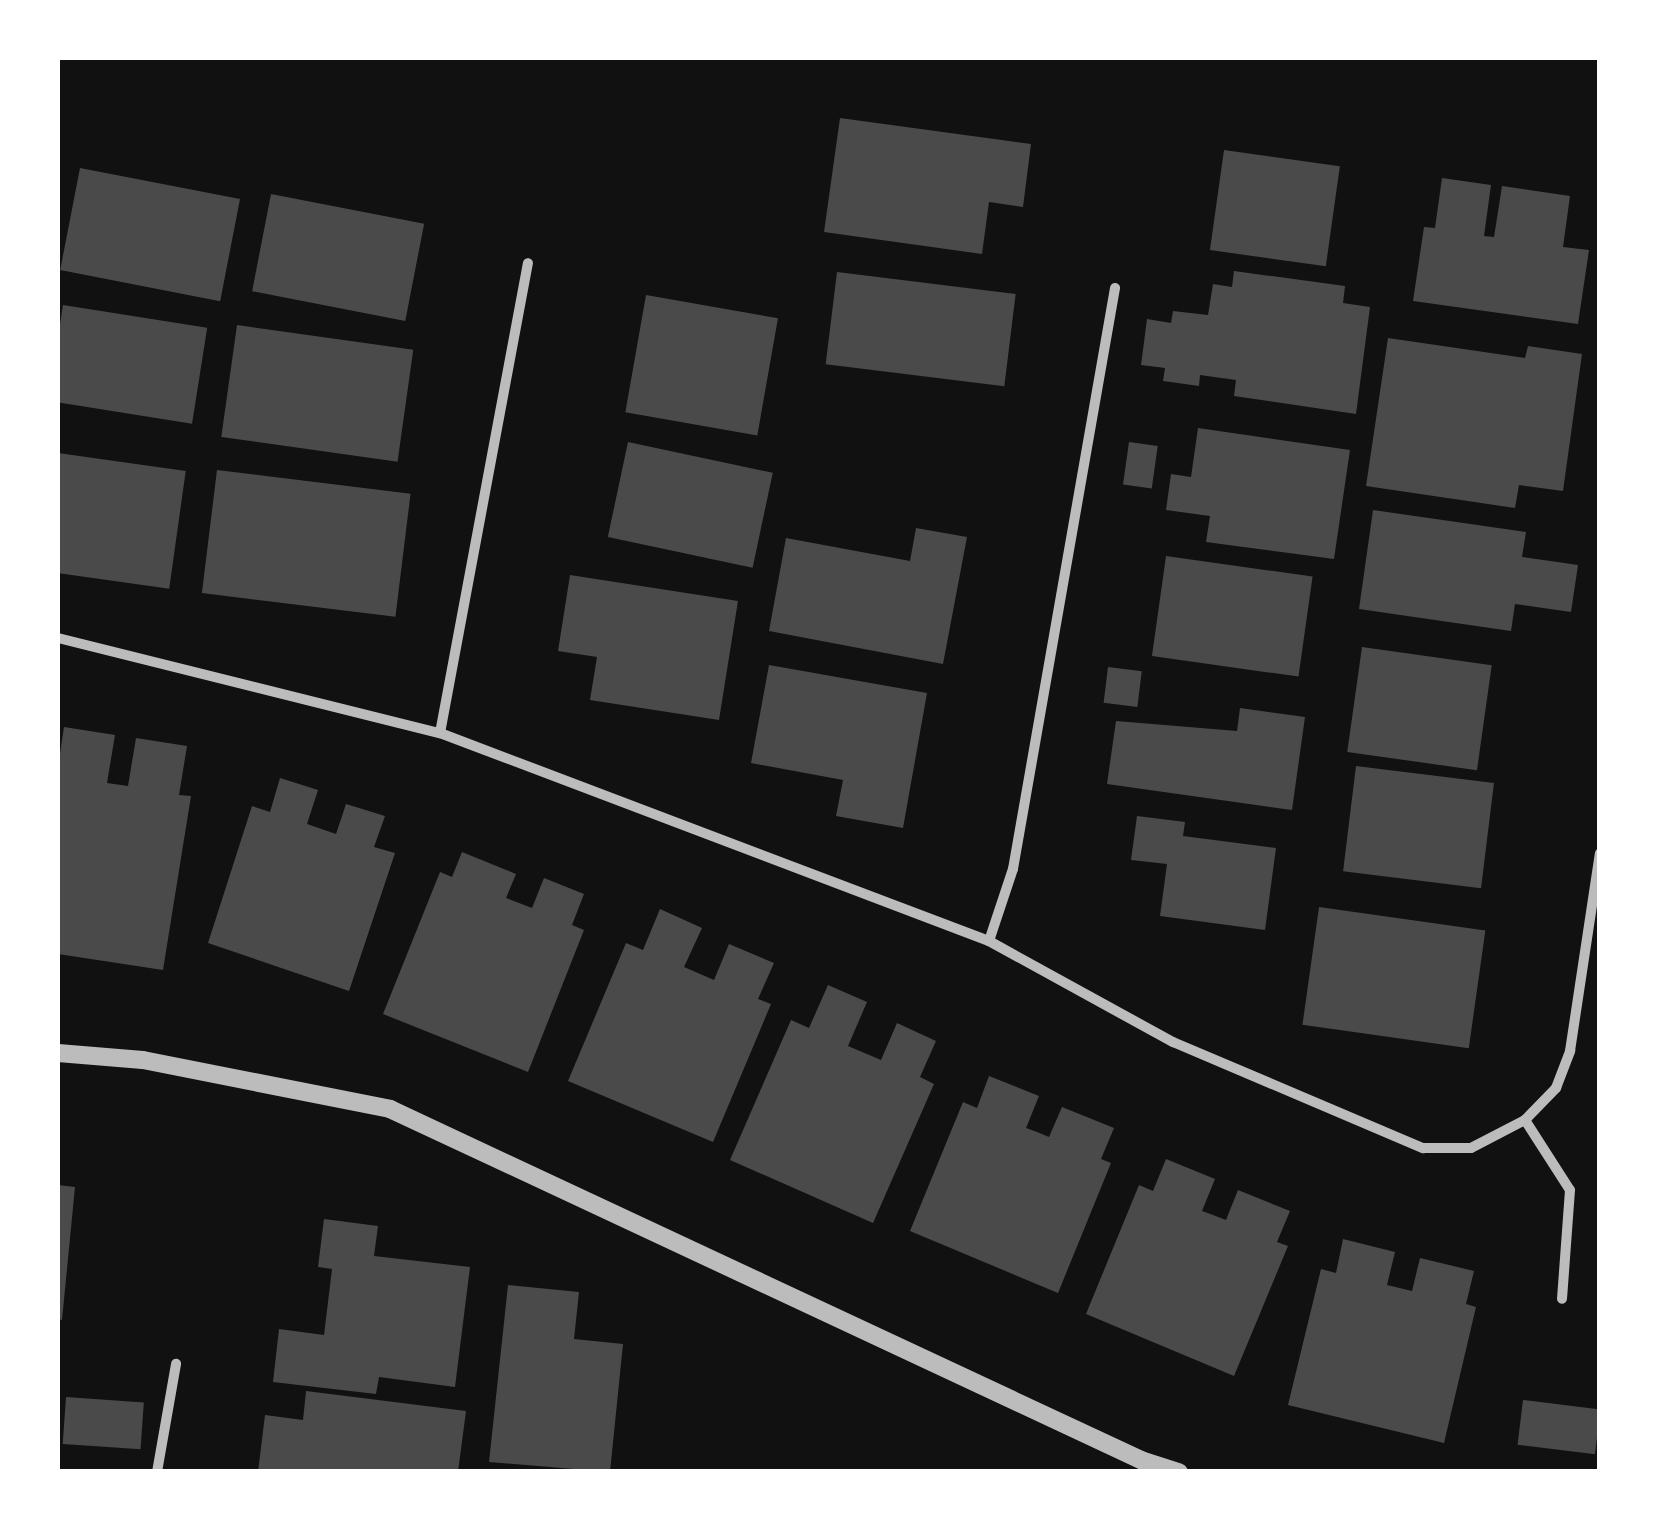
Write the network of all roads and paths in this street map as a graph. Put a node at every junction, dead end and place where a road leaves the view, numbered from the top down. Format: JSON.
{"nodes":[{"id":1,"x":528,"y":263,"type":"dead end"},
{"id":2,"x":1116,"y":288,"type":"dead end"},
{"id":3,"x":58,"y":638,"type":"edge"},
{"id":4,"x":440,"y":734,"type":"junction"},
{"id":5,"x":1600,"y":853,"type":"edge"},
{"id":6,"x":989,"y":941,"type":"junction"},
{"id":7,"x":58,"y":1052,"type":"edge"},
{"id":8,"x":1525,"y":1120,"type":"junction"},
{"id":9,"x":1562,"y":1299,"type":"dead end"},
{"id":10,"x":176,"y":1364,"type":"dead end"},
{"id":11,"x":1139,"y":1466,"type":"edge"},
{"id":12,"x":157,"y":1472,"type":"edge"},
{"id":13,"x":1179,"y":1472,"type":"edge"}],
"edges":[{"from":1,"to":4,"type":"street"},
{"from":2,"to":6,"type":"street"},
{"from":3,"to":4,"type":"street"},
{"from":4,"to":6,"type":"street"},
{"from":5,"to":8,"type":"street"},
{"from":6,"to":8,"type":"street"},
{"from":7,"to":11,"type":"street"},
{"from":8,"to":9,"type":"street"},
{"from":10,"to":12,"type":"street"},
{"from":11,"to":13,"type":"street"}]}
